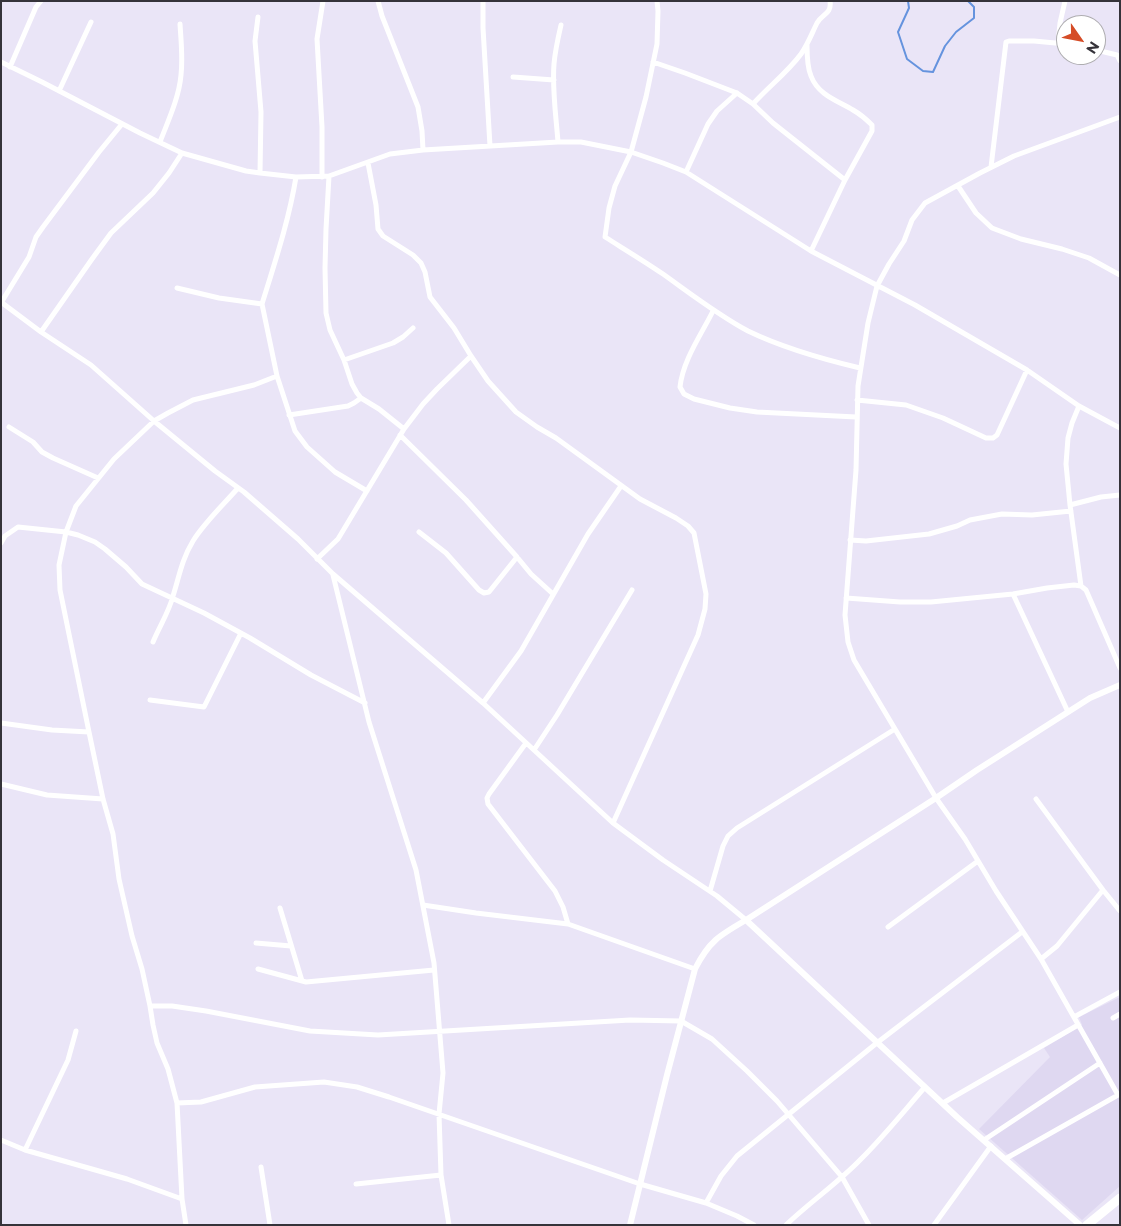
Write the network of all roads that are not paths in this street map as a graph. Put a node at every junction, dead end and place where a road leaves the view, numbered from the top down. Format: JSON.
{"nodes":[{"id":1,"x":41,"y":1,"type":"edge"},
{"id":2,"x":323,"y":1,"type":"edge"},
{"id":3,"x":378,"y":1,"type":"edge"},
{"id":4,"x":484,"y":1,"type":"edge"},
{"id":5,"x":656,"y":1,"type":"edge"},
{"id":6,"x":830,"y":1,"type":"edge"},
{"id":7,"x":1065,"y":1,"type":"edge"},
{"id":8,"x":1062,"y":15,"type":"edge"},
{"id":9,"x":258,"y":17,"type":"dead end"},
{"id":10,"x":91,"y":22,"type":"dead end"},
{"id":11,"x":180,"y":24,"type":"dead end"},
{"id":12,"x":561,"y":25,"type":"dead end"},
{"id":13,"x":1056,"y":43,"type":"edge"},
{"id":14,"x":807,"y":45,"type":"junction"},
{"id":15,"x":1106,"y":52,"type":"edge"},
{"id":16,"x":1120,"y":61,"type":"edge"},
{"id":17,"x":1,"y":62,"type":"edge"},
{"id":18,"x":653,"y":62,"type":"junction"},
{"id":19,"x":10,"y":67,"type":"junction"},
{"id":20,"x":513,"y":77,"type":"dead end"},
{"id":21,"x":554,"y":80,"type":"junction"},
{"id":22,"x":59,"y":91,"type":"junction"},
{"id":23,"x":737,"y":93,"type":"junction"},
{"id":24,"x":753,"y":104,"type":"junction"},
{"id":25,"x":1120,"y":117,"type":"edge"},
{"id":26,"x":122,"y":124,"type":"junction"},
{"id":27,"x":160,"y":142,"type":"junction"},
{"id":28,"x":558,"y":142,"type":"junction"},
{"id":29,"x":490,"y":146,"type":"junction"},
{"id":30,"x":422,"y":150,"type":"junction"},
{"id":31,"x":631,"y":152,"type":"junction"},
{"id":32,"x":182,"y":153,"type":"junction"},
{"id":33,"x":368,"y":163,"type":"junction"},
{"id":34,"x":991,"y":167,"type":"junction"},
{"id":35,"x":686,"y":172,"type":"junction"},
{"id":36,"x":260,"y":173,"type":"junction"},
{"id":37,"x":322,"y":176,"type":"junction"},
{"id":38,"x":329,"y":176,"type":"junction"},
{"id":39,"x":296,"y":177,"type":"junction"},
{"id":40,"x":845,"y":180,"type":"junction"},
{"id":41,"x":958,"y":186,"type":"junction"},
{"id":42,"x":811,"y":251,"type":"junction"},
{"id":43,"x":1120,"y":275,"type":"edge"},
{"id":44,"x":877,"y":286,"type":"junction"},
{"id":45,"x":177,"y":288,"type":"dead end"},
{"id":46,"x":2,"y":302,"type":"edge"},
{"id":47,"x":262,"y":304,"type":"junction"},
{"id":48,"x":713,"y":310,"type":"junction"},
{"id":49,"x":413,"y":328,"type":"dead end"},
{"id":50,"x":41,"y":332,"type":"junction"},
{"id":51,"x":472,"y":356,"type":"junction"},
{"id":52,"x":344,"y":360,"type":"junction"},
{"id":53,"x":860,"y":368,"type":"junction"},
{"id":54,"x":1028,"y":370,"type":"junction"},
{"id":55,"x":277,"y":376,"type":"junction"},
{"id":56,"x":361,"y":398,"type":"junction"},
{"id":57,"x":857,"y":400,"type":"junction"},
{"id":58,"x":1079,"y":406,"type":"junction"},
{"id":59,"x":289,"y":415,"type":"junction"},
{"id":60,"x":856,"y":418,"type":"junction"},
{"id":61,"x":154,"y":421,"type":"junction"},
{"id":62,"x":9,"y":427,"type":"dead end"},
{"id":63,"x":1120,"y":428,"type":"edge"},
{"id":64,"x":404,"y":429,"type":"junction"},
{"id":65,"x":400,"y":435,"type":"junction"},
{"id":66,"x":98,"y":478,"type":"junction"},
{"id":67,"x":620,"y":486,"type":"junction"},
{"id":68,"x":238,"y":488,"type":"junction"},
{"id":69,"x":367,"y":491,"type":"junction"},
{"id":70,"x":1120,"y":495,"type":"edge"},
{"id":71,"x":1070,"y":508,"type":"junction"},
{"id":72,"x":66,"y":532,"type":"junction"},
{"id":73,"x":419,"y":532,"type":"dead end"},
{"id":74,"x":850,"y":540,"type":"junction"},
{"id":75,"x":1,"y":542,"type":"edge"},
{"id":76,"x":517,"y":556,"type":"junction"},
{"id":77,"x":317,"y":559,"type":"junction"},
{"id":78,"x":333,"y":574,"type":"junction"},
{"id":79,"x":1081,"y":586,"type":"junction"},
{"id":80,"x":632,"y":590,"type":"dead end"},
{"id":81,"x":553,"y":594,"type":"junction"},
{"id":82,"x":1013,"y":594,"type":"junction"},
{"id":83,"x":173,"y":598,"type":"junction"},
{"id":84,"x":846,"y":598,"type":"junction"},
{"id":85,"x":241,"y":633,"type":"junction"},
{"id":86,"x":153,"y":642,"type":"dead end"},
{"id":87,"x":1120,"y":668,"type":"edge"},
{"id":88,"x":1120,"y":685,"type":"edge"},
{"id":89,"x":150,"y":700,"type":"dead end"},
{"id":90,"x":365,"y":703,"type":"junction"},
{"id":91,"x":483,"y":703,"type":"junction"},
{"id":92,"x":1068,"y":712,"type":"junction"},
{"id":93,"x":1,"y":723,"type":"edge"},
{"id":94,"x":895,"y":729,"type":"junction"},
{"id":95,"x":89,"y":732,"type":"junction"},
{"id":96,"x":526,"y":743,"type":"junction"},
{"id":97,"x":534,"y":750,"type":"junction"},
{"id":98,"x":1,"y":784,"type":"edge"},
{"id":99,"x":936,"y":798,"type":"junction"},
{"id":100,"x":103,"y":799,"type":"junction"},
{"id":101,"x":1036,"y":799,"type":"dead end"},
{"id":102,"x":613,"y":823,"type":"junction"},
{"id":103,"x":978,"y":861,"type":"junction"},
{"id":104,"x":1103,"y":890,"type":"junction"},
{"id":105,"x":710,"y":891,"type":"junction"},
{"id":106,"x":423,"y":905,"type":"junction"},
{"id":107,"x":280,"y":908,"type":"dead end"},
{"id":108,"x":1120,"y":911,"type":"edge"},
{"id":109,"x":746,"y":920,"type":"junction"},
{"id":110,"x":568,"y":924,"type":"junction"},
{"id":111,"x":888,"y":927,"type":"dead end"},
{"id":112,"x":1022,"y":932,"type":"junction"},
{"id":113,"x":256,"y":943,"type":"dead end"},
{"id":114,"x":291,"y":946,"type":"junction"},
{"id":115,"x":1041,"y":958,"type":"junction"},
{"id":116,"x":258,"y":969,"type":"dead end"},
{"id":117,"x":695,"y":969,"type":"junction"},
{"id":118,"x":434,"y":970,"type":"junction"},
{"id":119,"x":302,"y":981,"type":"junction"},
{"id":120,"x":1120,"y":992,"type":"edge"},
{"id":121,"x":150,"y":1006,"type":"junction"},
{"id":122,"x":1120,"y":1014,"type":"edge"},
{"id":123,"x":1074,"y":1017,"type":"junction"},
{"id":124,"x":1113,"y":1018,"type":"dead end"},
{"id":125,"x":681,"y":1021,"type":"junction"},
{"id":126,"x":1078,"y":1025,"type":"junction"},
{"id":127,"x":76,"y":1031,"type":"dead end"},
{"id":128,"x":440,"y":1031,"type":"junction"},
{"id":129,"x":878,"y":1042,"type":"junction"},
{"id":130,"x":1100,"y":1063,"type":"junction"},
{"id":131,"x":924,"y":1087,"type":"junction"},
{"id":132,"x":1119,"y":1094,"type":"edge"},
{"id":133,"x":177,"y":1103,"type":"junction"},
{"id":134,"x":943,"y":1104,"type":"junction"},
{"id":135,"x":439,"y":1114,"type":"junction"},
{"id":136,"x":789,"y":1114,"type":"junction"},
{"id":137,"x":1,"y":1140,"type":"edge"},
{"id":138,"x":984,"y":1140,"type":"junction"},
{"id":139,"x":991,"y":1146,"type":"junction"},
{"id":140,"x":25,"y":1150,"type":"junction"},
{"id":141,"x":1005,"y":1159,"type":"junction"},
{"id":142,"x":261,"y":1167,"type":"dead end"},
{"id":143,"x":441,"y":1175,"type":"junction"},
{"id":144,"x":842,"y":1177,"type":"junction"},
{"id":145,"x":356,"y":1184,"type":"dead end"},
{"id":146,"x":640,"y":1184,"type":"junction"},
{"id":147,"x":1120,"y":1198,"type":"edge"},
{"id":148,"x":182,"y":1199,"type":"junction"},
{"id":149,"x":706,"y":1203,"type":"junction"},
{"id":150,"x":186,"y":1225,"type":"edge"},
{"id":151,"x":270,"y":1225,"type":"edge"},
{"id":152,"x":449,"y":1225,"type":"edge"},
{"id":153,"x":630,"y":1225,"type":"edge"},
{"id":154,"x":754,"y":1225,"type":"edge"},
{"id":155,"x":786,"y":1225,"type":"edge"},
{"id":156,"x":869,"y":1225,"type":"edge"},
{"id":157,"x":934,"y":1225,"type":"edge"},
{"id":158,"x":1080,"y":1225,"type":"edge"},
{"id":159,"x":1087,"y":1225,"type":"edge"}],
"edges":[{"from":1,"to":19,"type":"street"},
{"from":2,"to":37,"type":"street"},
{"from":3,"to":30,"type":"street"},
{"from":4,"to":29,"type":"street"},
{"from":5,"to":18,"type":"street"},
{"from":6,"to":14,"type":"street"},
{"from":7,"to":8,"type":"street"},
{"from":9,"to":36,"type":"street"},
{"from":10,"to":22,"type":"street"},
{"from":11,"to":27,"type":"street"},
{"from":12,"to":21,"type":"street"},
{"from":13,"to":34,"type":"street"},
{"from":14,"to":24,"type":"street"},
{"from":14,"to":40,"type":"street"},
{"from":15,"to":16,"type":"street"},
{"from":17,"to":19,"type":"street"},
{"from":18,"to":23,"type":"street"},
{"from":18,"to":31,"type":"street"},
{"from":19,"to":22,"type":"street"},
{"from":20,"to":21,"type":"street"},
{"from":21,"to":28,"type":"street"},
{"from":22,"to":26,"type":"street"},
{"from":23,"to":24,"type":"street"},
{"from":23,"to":35,"type":"street"},
{"from":24,"to":40,"type":"street"},
{"from":25,"to":34,"type":"street"},
{"from":26,"to":27,"type":"street"},
{"from":26,"to":46,"type":"street"},
{"from":27,"to":32,"type":"street"},
{"from":28,"to":29,"type":"street"},
{"from":28,"to":31,"type":"street"},
{"from":29,"to":30,"type":"street"},
{"from":30,"to":33,"type":"street"},
{"from":31,"to":35,"type":"street"},
{"from":31,"to":48,"type":"street"},
{"from":32,"to":36,"type":"street"},
{"from":32,"to":50,"type":"street"},
{"from":33,"to":38,"type":"street"},
{"from":33,"to":51,"type":"street"},
{"from":34,"to":41,"type":"street"},
{"from":35,"to":42,"type":"street"},
{"from":36,"to":39,"type":"street"},
{"from":37,"to":38,"type":"street"},
{"from":37,"to":39,"type":"street"},
{"from":38,"to":52,"type":"street"},
{"from":39,"to":47,"type":"street"},
{"from":40,"to":42,"type":"street"},
{"from":41,"to":43,"type":"street"},
{"from":41,"to":44,"type":"street"},
{"from":42,"to":44,"type":"street"},
{"from":44,"to":53,"type":"street"},
{"from":44,"to":54,"type":"street"},
{"from":45,"to":47,"type":"street"},
{"from":46,"to":50,"type":"street"},
{"from":47,"to":55,"type":"street"},
{"from":48,"to":53,"type":"street"},
{"from":48,"to":60,"type":"street"},
{"from":49,"to":52,"type":"street"},
{"from":50,"to":61,"type":"street"},
{"from":51,"to":64,"type":"street"},
{"from":51,"to":67,"type":"street"},
{"from":52,"to":56,"type":"street"},
{"from":53,"to":57,"type":"street"},
{"from":54,"to":57,"type":"street"},
{"from":54,"to":58,"type":"street"},
{"from":55,"to":59,"type":"street"},
{"from":55,"to":61,"type":"street"},
{"from":56,"to":59,"type":"street"},
{"from":56,"to":64,"type":"street"},
{"from":57,"to":60,"type":"street"},
{"from":58,"to":63,"type":"street"},
{"from":58,"to":71,"type":"street"},
{"from":59,"to":69,"type":"street"},
{"from":60,"to":74,"type":"street"},
{"from":61,"to":66,"type":"street"},
{"from":61,"to":68,"type":"street"},
{"from":62,"to":66,"type":"street"},
{"from":64,"to":65,"type":"street"},
{"from":65,"to":69,"type":"street"},
{"from":65,"to":76,"type":"street"},
{"from":66,"to":72,"type":"street"},
{"from":67,"to":81,"type":"street"},
{"from":67,"to":102,"type":"street"},
{"from":68,"to":77,"type":"street"},
{"from":68,"to":83,"type":"street"},
{"from":69,"to":77,"type":"street"},
{"from":70,"to":71,"type":"street"},
{"from":71,"to":74,"type":"street"},
{"from":71,"to":79,"type":"street"},
{"from":72,"to":75,"type":"street"},
{"from":72,"to":83,"type":"street"},
{"from":72,"to":95,"type":"street"},
{"from":73,"to":76,"type":"street"},
{"from":74,"to":84,"type":"street"},
{"from":76,"to":81,"type":"street"},
{"from":77,"to":78,"type":"street"},
{"from":78,"to":90,"type":"street"},
{"from":78,"to":91,"type":"street"},
{"from":79,"to":82,"type":"street"},
{"from":79,"to":87,"type":"street"},
{"from":80,"to":97,"type":"street"},
{"from":81,"to":91,"type":"street"},
{"from":82,"to":84,"type":"street"},
{"from":82,"to":92,"type":"street"},
{"from":83,"to":85,"type":"street"},
{"from":83,"to":86,"type":"street"},
{"from":84,"to":94,"type":"street"},
{"from":85,"to":89,"type":"street"},
{"from":85,"to":90,"type":"street"},
{"from":88,"to":92,"type":"street"},
{"from":90,"to":106,"type":"street"},
{"from":91,"to":96,"type":"street"},
{"from":92,"to":99,"type":"street"},
{"from":93,"to":95,"type":"street"},
{"from":94,"to":99,"type":"street"},
{"from":94,"to":105,"type":"street"},
{"from":95,"to":100,"type":"street"},
{"from":96,"to":97,"type":"street"},
{"from":96,"to":110,"type":"street"},
{"from":97,"to":102,"type":"street"},
{"from":98,"to":100,"type":"street"},
{"from":99,"to":103,"type":"street"},
{"from":99,"to":109,"type":"street"},
{"from":100,"to":121,"type":"street"},
{"from":101,"to":104,"type":"street"},
{"from":102,"to":105,"type":"street"},
{"from":103,"to":111,"type":"street"},
{"from":103,"to":112,"type":"street"},
{"from":104,"to":108,"type":"street"},
{"from":104,"to":115,"type":"street"},
{"from":105,"to":109,"type":"street"},
{"from":106,"to":110,"type":"street"},
{"from":106,"to":118,"type":"street"},
{"from":107,"to":114,"type":"street"},
{"from":109,"to":117,"type":"street"},
{"from":109,"to":129,"type":"street"},
{"from":110,"to":117,"type":"street"},
{"from":112,"to":115,"type":"street"},
{"from":112,"to":129,"type":"street"},
{"from":113,"to":114,"type":"street"},
{"from":114,"to":119,"type":"street"},
{"from":115,"to":123,"type":"street"},
{"from":116,"to":119,"type":"street"},
{"from":117,"to":125,"type":"street"},
{"from":118,"to":119,"type":"street"},
{"from":118,"to":128,"type":"street"},
{"from":120,"to":123,"type":"street"},
{"from":121,"to":128,"type":"street"},
{"from":121,"to":133,"type":"street"},
{"from":122,"to":124,"type":"street"},
{"from":123,"to":126,"type":"street"},
{"from":125,"to":128,"type":"street"},
{"from":125,"to":136,"type":"street"},
{"from":125,"to":146,"type":"street"},
{"from":126,"to":130,"type":"street"},
{"from":126,"to":134,"type":"street"},
{"from":127,"to":140,"type":"street"},
{"from":128,"to":135,"type":"street"},
{"from":129,"to":131,"type":"street"},
{"from":129,"to":136,"type":"street"},
{"from":130,"to":132,"type":"street"},
{"from":130,"to":138,"type":"street"},
{"from":131,"to":134,"type":"street"},
{"from":131,"to":144,"type":"street"},
{"from":132,"to":141,"type":"street"},
{"from":133,"to":135,"type":"street"},
{"from":133,"to":148,"type":"street"},
{"from":134,"to":138,"type":"street"},
{"from":135,"to":143,"type":"street"},
{"from":135,"to":146,"type":"street"},
{"from":136,"to":144,"type":"street"},
{"from":136,"to":149,"type":"street"},
{"from":137,"to":140,"type":"street"},
{"from":138,"to":139,"type":"street"},
{"from":139,"to":141,"type":"street"},
{"from":139,"to":157,"type":"street"},
{"from":140,"to":148,"type":"street"},
{"from":141,"to":158,"type":"street"},
{"from":142,"to":151,"type":"street"},
{"from":143,"to":145,"type":"street"},
{"from":143,"to":152,"type":"street"},
{"from":144,"to":155,"type":"street"},
{"from":144,"to":156,"type":"street"},
{"from":146,"to":149,"type":"street"},
{"from":146,"to":153,"type":"street"},
{"from":147,"to":159,"type":"highway"},
{"from":148,"to":150,"type":"street"},
{"from":149,"to":154,"type":"street"}]}
